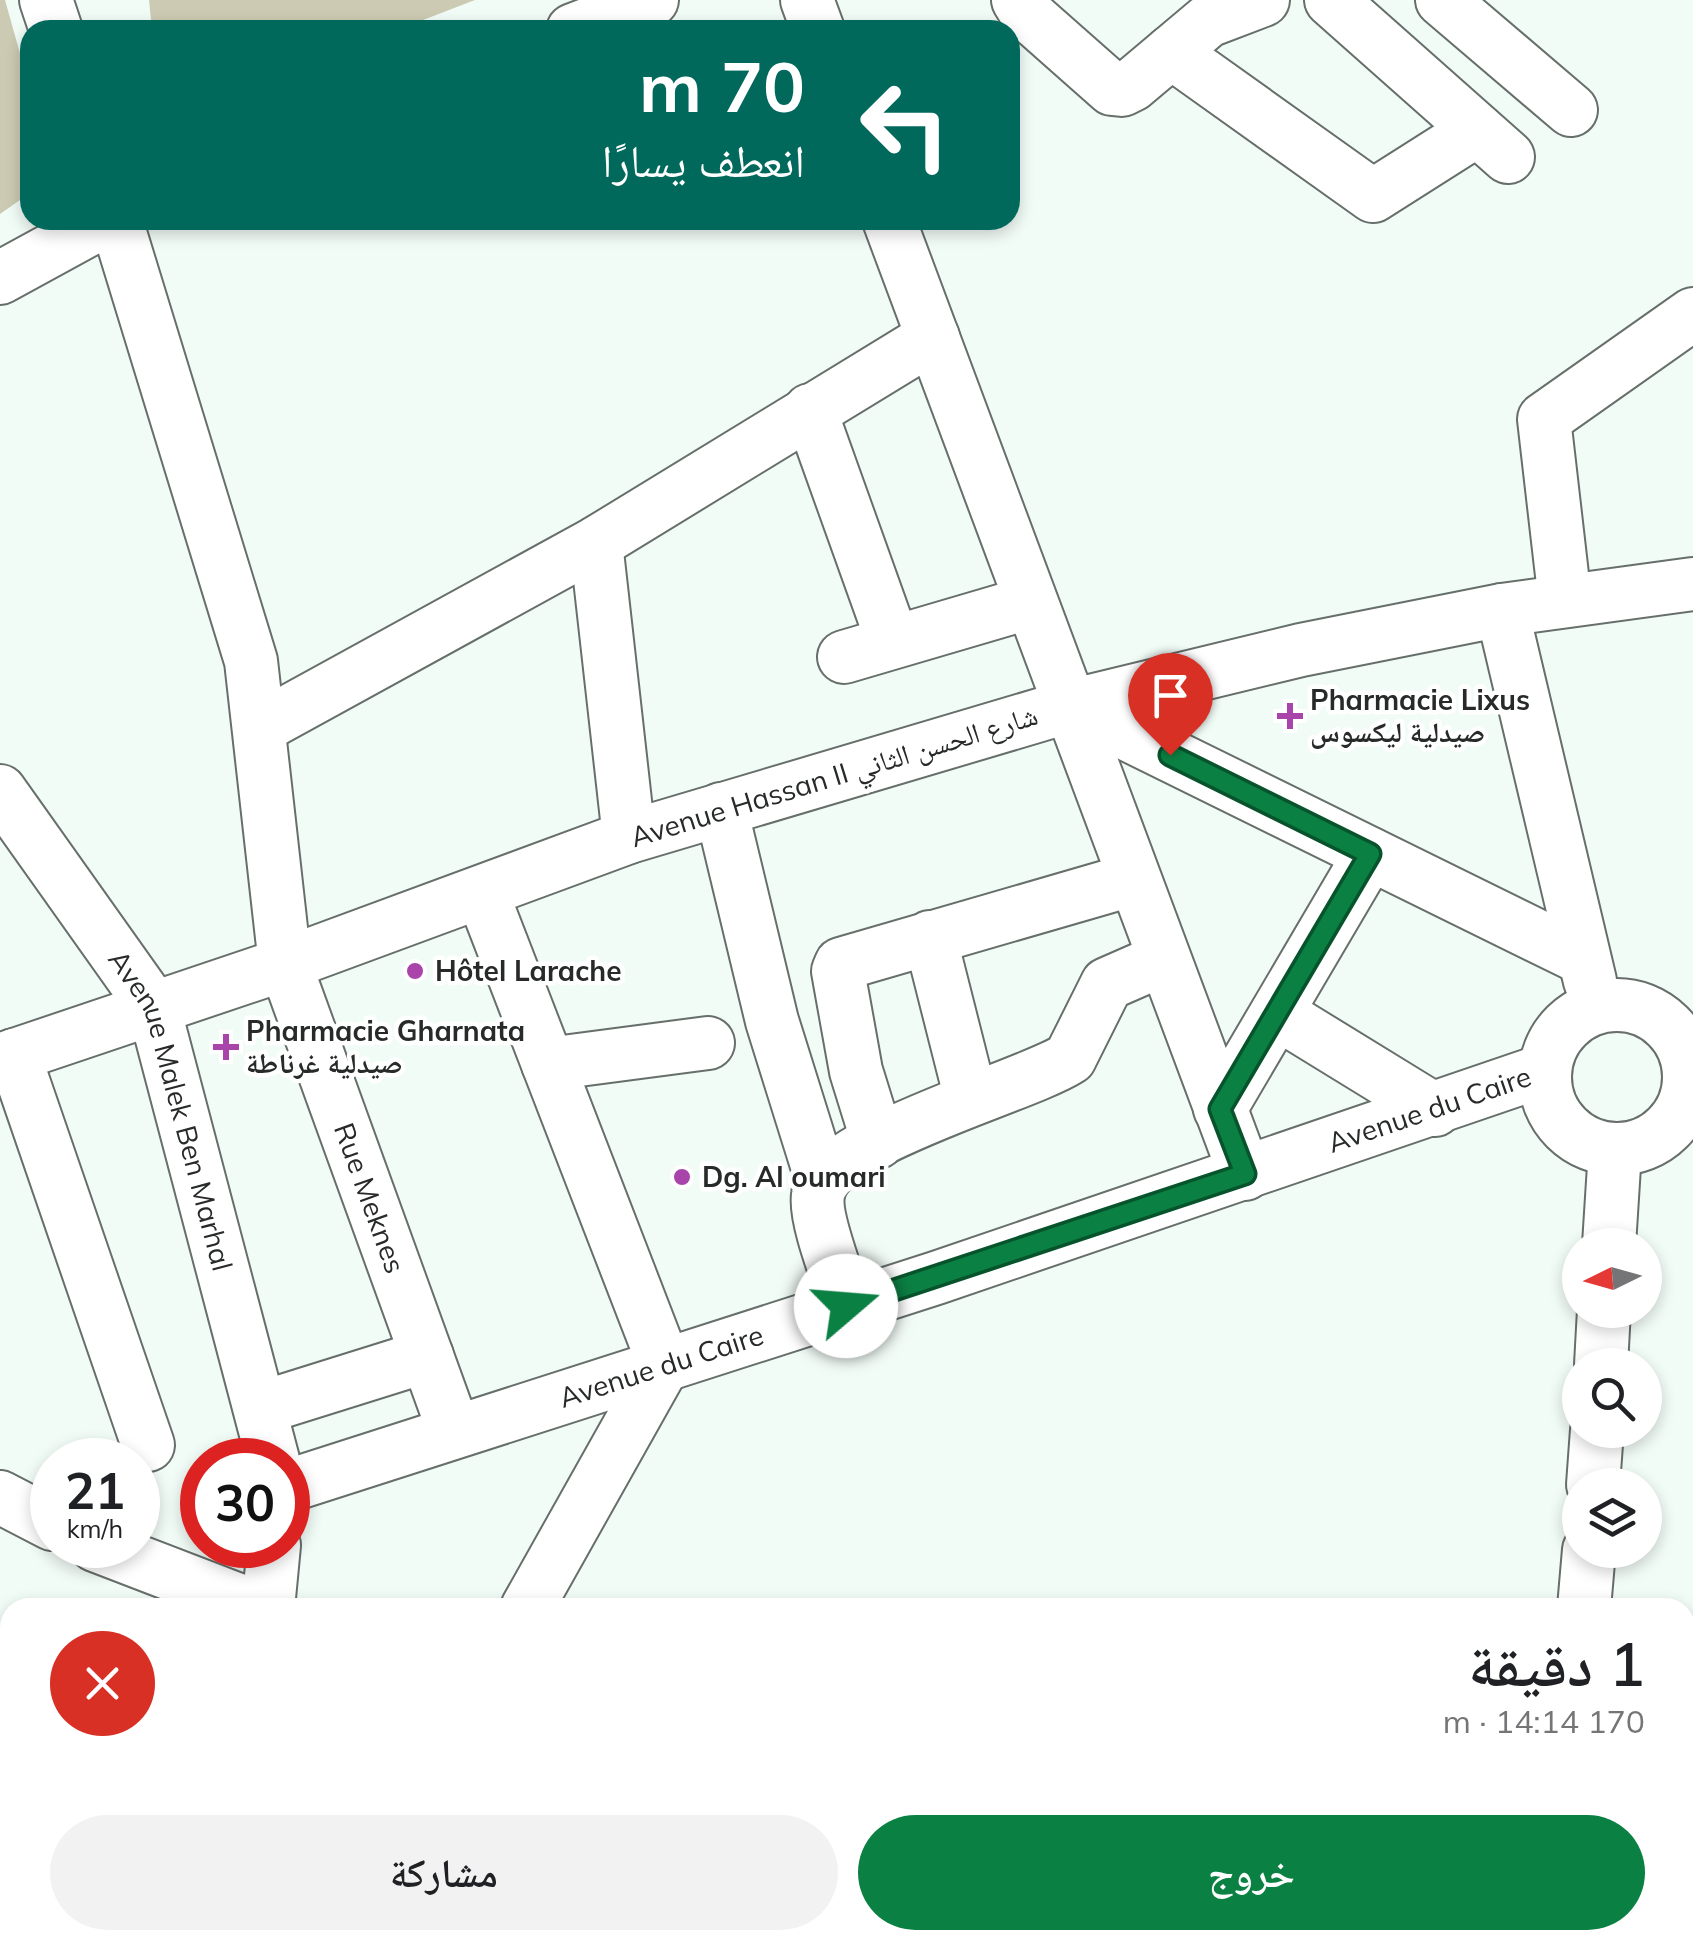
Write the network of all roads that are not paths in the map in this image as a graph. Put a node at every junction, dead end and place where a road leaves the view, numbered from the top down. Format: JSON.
{"nodes":[{"id":1,"x":652,"y":0,"type":"edge"},
{"id":2,"x":1018,"y":0,"type":"edge"},
{"id":3,"x":1263,"y":0,"type":"edge"},
{"id":4,"x":1330,"y":0,"type":"edge"},
{"id":5,"x":1442,"y":0,"type":"edge"},
{"id":6,"x":600,"y":20,"type":"edge"},
{"id":7,"x":1171,"y":52,"type":"junction"},
{"id":8,"x":1572,"y":110,"type":"dead end"},
{"id":9,"x":88,"y":230,"type":"edge"},
{"id":10,"x":119,"y":230,"type":"edge"},
{"id":11,"x":893,"y":230,"type":"edge"},
{"id":12,"x":0,"y":278,"type":"edge"},
{"id":13,"x":1693,"y":314,"type":"edge"},
{"id":14,"x":933,"y":337,"type":"junction"},
{"id":15,"x":810,"y":410,"type":"junction"},
{"id":16,"x":596,"y":543,"type":"junction"},
{"id":17,"x":1693,"y":584,"type":"edge"},
{"id":18,"x":1566,"y":601,"type":"junction"},
{"id":19,"x":1031,"y":602,"type":"junction"},
{"id":20,"x":1502,"y":610,"type":"junction"},
{"id":21,"x":1070,"y":706,"type":"junction"},
{"id":22,"x":259,"y":728,"type":"junction"},
{"id":23,"x":0,"y":791,"type":"edge"},
{"id":24,"x":721,"y":809,"type":"junction"},
{"id":25,"x":629,"y":837,"type":"junction"},
{"id":26,"x":1370,"y":854,"type":"junction"},
{"id":27,"x":1134,"y":879,"type":"junction"},
{"id":28,"x":482,"y":893,"type":"junction"},
{"id":29,"x":930,"y":937,"type":"junction"},
{"id":30,"x":1164,"y":960,"type":"junction"},
{"id":31,"x":284,"y":964,"type":"junction"},
{"id":32,"x":1590,"y":983,"type":"junction"},
{"id":33,"x":154,"y":1008,"type":"junction"},
{"id":34,"x":1277,"y":1013,"type":"junction"},
{"id":35,"x":708,"y":1043,"type":"dead end"},
{"id":36,"x":1690,"y":1056,"type":"edge"},
{"id":37,"x":7,"y":1058,"type":"edge"},
{"id":38,"x":548,"y":1064,"type":"junction"},
{"id":39,"x":1546,"y":1070,"type":"junction"},
{"id":40,"x":971,"y":1099,"type":"junction"},
{"id":41,"x":1220,"y":1109,"type":"junction"},
{"id":42,"x":1435,"y":1110,"type":"junction"},
{"id":43,"x":878,"y":1142,"type":"junction"},
{"id":44,"x":1615,"y":1150,"type":"junction"},
{"id":45,"x":1245,"y":1174,"type":"junction"},
{"id":46,"x":822,"y":1181,"type":"junction"},
{"id":47,"x":1609,"y":1228,"type":"edge"},
{"id":48,"x":846,"y":1306,"type":"junction"},
{"id":49,"x":428,"y":1356,"type":"junction"},
{"id":50,"x":664,"y":1364,"type":"junction"},
{"id":51,"x":261,"y":1408,"type":"junction"},
{"id":52,"x":454,"y":1431,"type":"junction"},
{"id":53,"x":146,"y":1438,"type":"edge"},
{"id":54,"x":276,"y":1438,"type":"edge"},
{"id":55,"x":310,"y":1469,"type":"edge"},
{"id":56,"x":0,"y":1497,"type":"edge"},
{"id":57,"x":30,"y":1513,"type":"edge"},
{"id":58,"x":155,"y":1568,"type":"edge"},
{"id":59,"x":272,"y":1568,"type":"edge"},
{"id":60,"x":1587,"y":1568,"type":"edge"},
{"id":61,"x":234,"y":1598,"type":"edge"},
{"id":62,"x":269,"y":1598,"type":"edge"},
{"id":63,"x":533,"y":1598,"type":"edge"},
{"id":64,"x":1585,"y":1598,"type":"edge"}],
"edges":[{"from":1,"to":6,"type":"street"},
{"from":2,"to":7,"type":"street"},
{"from":3,"to":7,"type":"street"},
{"from":4,"to":7,"type":"street"},
{"from":5,"to":8,"type":"street"},
{"from":9,"to":12,"type":"street"},
{"from":10,"to":22,"type":"street","name":"Rue Meknes"},
{"from":11,"to":14,"type":"street"},
{"from":13,"to":18,"type":"street"},
{"from":14,"to":15,"type":"street"},
{"from":14,"to":19,"type":"street"},
{"from":15,"to":16,"type":"street"},
{"from":15,"to":19,"type":"street"},
{"from":16,"to":22,"type":"street"},
{"from":16,"to":25,"type":"street"},
{"from":17,"to":18,"type":"street","name":"Avenue Hassan II شارع الحسن الثاني"},
{"from":18,"to":20,"type":"street","name":"Avenue Hassan II شارع الحسن الثاني"},
{"from":19,"to":21,"type":"street"},
{"from":20,"to":21,"type":"street","name":"Avenue Hassan II شارع الحسن الثاني"},
{"from":20,"to":32,"type":"street"},
{"from":21,"to":24,"type":"street","name":"Avenue Hassan II شارع الحسن الثاني"},
{"from":21,"to":26,"type":"street"},
{"from":21,"to":27,"type":"street"},
{"from":22,"to":31,"type":"street","name":"Rue Meknes"},
{"from":23,"to":33,"type":"street","name":"Avenue Malek Ben Marhal"},
{"from":24,"to":25,"type":"street","name":"Avenue Hassan II شارع الحسن الثاني"},
{"from":24,"to":46,"type":"street"},
{"from":25,"to":28,"type":"street","name":"Avenue Hassan II شارع الحسن الثاني"},
{"from":26,"to":32,"type":"street"},
{"from":26,"to":34,"type":"street"},
{"from":27,"to":29,"type":"street"},
{"from":27,"to":30,"type":"street"},
{"from":28,"to":31,"type":"street","name":"Avenue Hassan II شارع الحسن الثاني"},
{"from":28,"to":38,"type":"street"},
{"from":29,"to":40,"type":"street"},
{"from":29,"to":43,"type":"street"},
{"from":30,"to":40,"type":"street"},
{"from":30,"to":41,"type":"street"},
{"from":31,"to":33,"type":"street","name":"Avenue Hassan II شارع الحسن الثاني"},
{"from":31,"to":49,"type":"street","name":"Rue Meknes"},
{"from":32,"to":36,"type":"street"},
{"from":32,"to":39,"type":"street"},
{"from":33,"to":37,"type":"street","name":"Avenue Hassan II شارع الحسن الثاني"},
{"from":33,"to":51,"type":"street","name":"Avenue Malek Ben Marhal"},
{"from":34,"to":41,"type":"street"},
{"from":34,"to":42,"type":"street"},
{"from":35,"to":38,"type":"street"},
{"from":36,"to":44,"type":"street"},
{"from":37,"to":53,"type":"street"},
{"from":38,"to":50,"type":"street"},
{"from":39,"to":42,"type":"street","name":"Avenue du Caire"},
{"from":39,"to":44,"type":"street"},
{"from":40,"to":43,"type":"street"},
{"from":41,"to":45,"type":"street"},
{"from":42,"to":45,"type":"street","name":"Avenue du Caire"},
{"from":43,"to":46,"type":"street"},
{"from":44,"to":47,"type":"street"},
{"from":45,"to":48,"type":"street","name":"Avenue du Caire"},
{"from":46,"to":48,"type":"street"},
{"from":48,"to":50,"type":"street","name":"Avenue du Caire"},
{"from":49,"to":51,"type":"street"},
{"from":49,"to":52,"type":"street","name":"Rue Meknes"},
{"from":50,"to":52,"type":"street","name":"Avenue du Caire"},
{"from":50,"to":63,"type":"street"},
{"from":51,"to":54,"type":"street","name":"Avenue Malek Ben Marhal"},
{"from":52,"to":55,"type":"street","name":"Avenue du Caire"},
{"from":56,"to":57,"type":"street"},
{"from":58,"to":61,"type":"street"},
{"from":59,"to":62,"type":"street"},
{"from":60,"to":64,"type":"street"}]}
